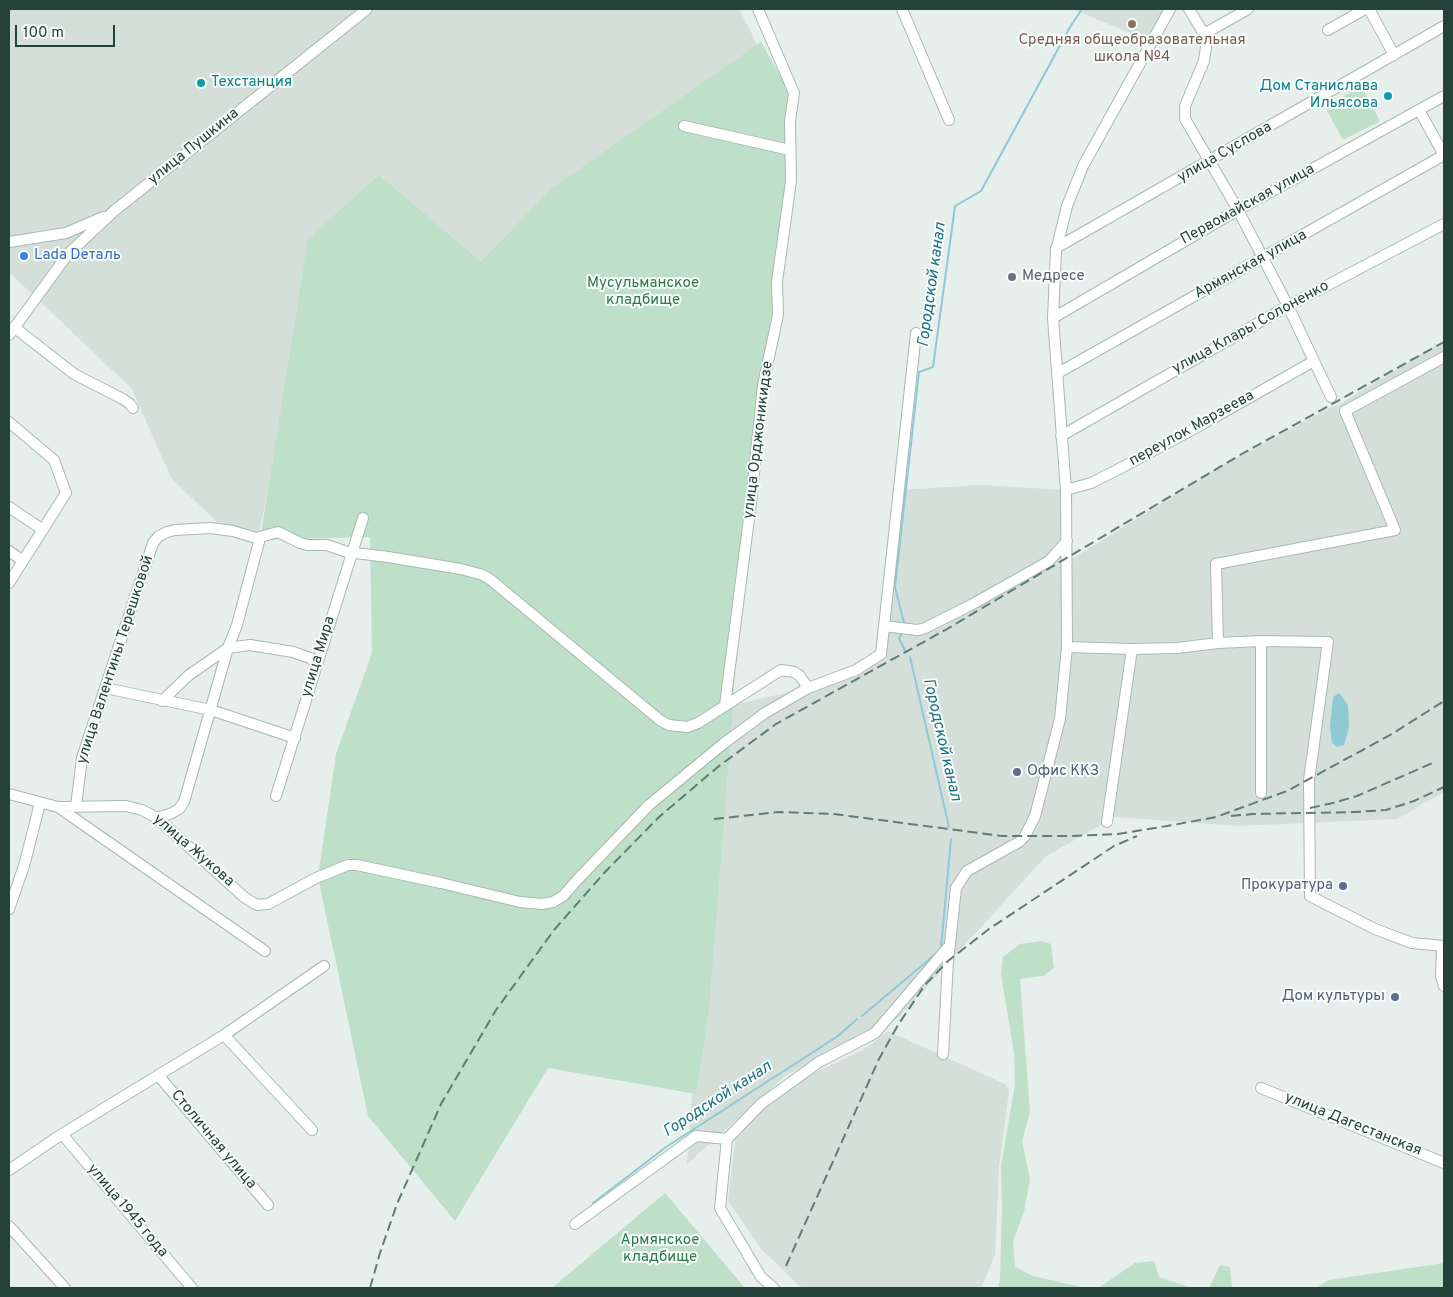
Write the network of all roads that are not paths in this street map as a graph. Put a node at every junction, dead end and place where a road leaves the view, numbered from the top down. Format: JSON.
{"nodes":[{"id":1,"x":367,"y":9,"type":"edge"},
{"id":2,"x":758,"y":9,"type":"edge"},
{"id":3,"x":902,"y":9,"type":"edge"},
{"id":4,"x":1170,"y":9,"type":"edge"},
{"id":5,"x":1188,"y":9,"type":"edge"},
{"id":6,"x":1248,"y":9,"type":"edge"},
{"id":7,"x":1367,"y":9,"type":"edge"},
{"id":8,"x":1444,"y":26,"type":"edge"},
{"id":9,"x":1328,"y":30,"type":"dead end"},
{"id":10,"x":1205,"y":36,"type":"junction"},
{"id":11,"x":1394,"y":55,"type":"junction"},
{"id":12,"x":1444,"y":96,"type":"edge"},
{"id":13,"x":1419,"y":110,"type":"junction"},
{"id":14,"x":949,"y":120,"type":"dead end"},
{"id":15,"x":684,"y":126,"type":"dead end"},
{"id":16,"x":790,"y":150,"type":"junction"},
{"id":17,"x":1444,"y":155,"type":"edge"},
{"id":18,"x":1210,"y":162,"type":"junction"},
{"id":19,"x":1238,"y":210,"type":"junction"},
{"id":20,"x":114,"y":211,"type":"junction"},
{"id":21,"x":1444,"y":224,"type":"edge"},
{"id":22,"x":9,"y":242,"type":"edge"},
{"id":23,"x":1056,"y":248,"type":"junction"},
{"id":24,"x":1264,"y":258,"type":"junction"},
{"id":25,"x":1288,"y":306,"type":"junction"},
{"id":26,"x":1053,"y":318,"type":"junction"},
{"id":27,"x":12,"y":331,"type":"edge"},
{"id":28,"x":916,"y":333,"type":"dead end"},
{"id":29,"x":1444,"y":357,"type":"edge"},
{"id":30,"x":1314,"y":361,"type":"junction"},
{"id":31,"x":1058,"y":373,"type":"junction"},
{"id":32,"x":1331,"y":398,"type":"dead end"},
{"id":33,"x":132,"y":408,"type":"dead end"},
{"id":34,"x":9,"y":422,"type":"edge"},
{"id":35,"x":1061,"y":436,"type":"junction"},
{"id":36,"x":1066,"y":490,"type":"junction"},
{"id":37,"x":9,"y":507,"type":"edge"},
{"id":38,"x":363,"y":518,"type":"dead end"},
{"id":39,"x":43,"y":530,"type":"junction"},
{"id":40,"x":260,"y":538,"type":"junction"},
{"id":41,"x":1067,"y":541,"type":"junction"},
{"id":42,"x":9,"y":551,"type":"edge"},
{"id":43,"x":352,"y":552,"type":"junction"},
{"id":44,"x":23,"y":561,"type":"junction"},
{"id":45,"x":9,"y":583,"type":"edge"},
{"id":46,"x":237,"y":625,"type":"junction"},
{"id":47,"x":884,"y":626,"type":"junction"},
{"id":48,"x":1261,"y":641,"type":"junction"},
{"id":49,"x":1218,"y":643,"type":"junction"},
{"id":50,"x":250,"y":645,"type":"junction"},
{"id":51,"x":1067,"y":647,"type":"junction"},
{"id":52,"x":228,"y":648,"type":"junction"},
{"id":53,"x":1132,"y":649,"type":"junction"},
{"id":54,"x":316,"y":663,"type":"junction"},
{"id":55,"x":105,"y":688,"type":"junction"},
{"id":56,"x":808,"y":688,"type":"junction"},
{"id":57,"x":162,"y":701,"type":"junction"},
{"id":58,"x":725,"y":705,"type":"junction"},
{"id":59,"x":211,"y":710,"type":"junction"},
{"id":60,"x":294,"y":738,"type":"junction"},
{"id":61,"x":1261,"y":793,"type":"dead end"},
{"id":62,"x":9,"y":794,"type":"edge"},
{"id":63,"x":276,"y":796,"type":"dead end"},
{"id":64,"x":40,"y":803,"type":"junction"},
{"id":65,"x":76,"y":806,"type":"junction"},
{"id":66,"x":58,"y":807,"type":"junction"},
{"id":67,"x":158,"y":818,"type":"junction"},
{"id":68,"x":1107,"y":822,"type":"dead end"},
{"id":69,"x":9,"y":909,"type":"edge"},
{"id":70,"x":950,"y":944,"type":"junction"},
{"id":71,"x":1443,"y":946,"type":"edge"},
{"id":72,"x":265,"y":951,"type":"dead end"},
{"id":73,"x":324,"y":966,"type":"dead end"},
{"id":74,"x":1444,"y":986,"type":"edge"},
{"id":75,"x":224,"y":1035,"type":"junction"},
{"id":76,"x":943,"y":1054,"type":"dead end"},
{"id":77,"x":158,"y":1075,"type":"junction"},
{"id":78,"x":1261,"y":1088,"type":"dead end"},
{"id":79,"x":312,"y":1130,"type":"dead end"},
{"id":80,"x":62,"y":1134,"type":"junction"},
{"id":81,"x":727,"y":1139,"type":"junction"},
{"id":82,"x":1444,"y":1163,"type":"edge"},
{"id":83,"x":9,"y":1170,"type":"edge"},
{"id":84,"x":268,"y":1205,"type":"dead end"},
{"id":85,"x":575,"y":1224,"type":"dead end"},
{"id":86,"x":9,"y":1226,"type":"edge"},
{"id":87,"x":65,"y":1288,"type":"edge"},
{"id":88,"x":192,"y":1288,"type":"edge"},
{"id":89,"x":774,"y":1288,"type":"edge"}],
"edges":[{"from":1,"to":20,"type":"street","name":"улица Пушкина"},
{"from":2,"to":16,"type":"street","name":"улица Орджоникидзе"},
{"from":3,"to":14,"type":"street"},
{"from":4,"to":23,"type":"street"},
{"from":5,"to":10,"type":"street"},
{"from":6,"to":10,"type":"street"},
{"from":7,"to":9,"type":"street"},
{"from":7,"to":11,"type":"street"},
{"from":8,"to":11,"type":"street","name":"улица Суслова"},
{"from":10,"to":18,"type":"street"},
{"from":11,"to":18,"type":"street","name":"улица Суслова"},
{"from":12,"to":13,"type":"street","name":"Первомайская улица"},
{"from":13,"to":17,"type":"street"},
{"from":13,"to":19,"type":"street","name":"Первомайская улица"},
{"from":15,"to":16,"type":"street"},
{"from":16,"to":58,"type":"street","name":"улица Орджоникидзе"},
{"from":17,"to":24,"type":"street","name":"Армянская улица"},
{"from":18,"to":19,"type":"street"},
{"from":18,"to":23,"type":"street","name":"улица Суслова"},
{"from":19,"to":24,"type":"street"},
{"from":19,"to":26,"type":"street","name":"Первомайская улица"},
{"from":20,"to":22,"type":"street","name":"улица Пушкина"},
{"from":20,"to":27,"type":"street","name":"улица Пушкина"},
{"from":21,"to":25,"type":"street","name":"улица Клары Солоненко"},
{"from":23,"to":26,"type":"street"},
{"from":24,"to":25,"type":"street"},
{"from":24,"to":31,"type":"street","name":"Армянская улица"},
{"from":25,"to":30,"type":"street"},
{"from":25,"to":35,"type":"street","name":"улица Клары Солоненко"},
{"from":26,"to":31,"type":"street"},
{"from":27,"to":33,"type":"street"},
{"from":28,"to":47,"type":"street"},
{"from":29,"to":49,"type":"street"},
{"from":30,"to":32,"type":"street"},
{"from":30,"to":36,"type":"street","name":"переулок Марзеева"},
{"from":31,"to":35,"type":"street"},
{"from":34,"to":39,"type":"street"},
{"from":35,"to":36,"type":"street"},
{"from":36,"to":41,"type":"street"},
{"from":37,"to":39,"type":"street"},
{"from":38,"to":43,"type":"street","name":"улица Мира"},
{"from":39,"to":44,"type":"street"},
{"from":40,"to":43,"type":"street"},
{"from":40,"to":46,"type":"street"},
{"from":40,"to":55,"type":"street","name":"улица Валентины Терешковой"},
{"from":41,"to":47,"type":"street"},
{"from":41,"to":51,"type":"street"},
{"from":42,"to":44,"type":"street"},
{"from":43,"to":54,"type":"street","name":"улица Мира"},
{"from":43,"to":58,"type":"street"},
{"from":44,"to":45,"type":"street"},
{"from":46,"to":50,"type":"street"},
{"from":46,"to":52,"type":"street"},
{"from":47,"to":56,"type":"street"},
{"from":48,"to":49,"type":"street"},
{"from":48,"to":61,"type":"street"},
{"from":48,"to":71,"type":"street"},
{"from":49,"to":53,"type":"street"},
{"from":50,"to":52,"type":"street"},
{"from":50,"to":54,"type":"street"},
{"from":51,"to":53,"type":"street"},
{"from":51,"to":70,"type":"street"},
{"from":52,"to":57,"type":"street"},
{"from":52,"to":59,"type":"street"},
{"from":53,"to":68,"type":"street"},
{"from":54,"to":60,"type":"street","name":"улица Мира"},
{"from":55,"to":57,"type":"street"},
{"from":55,"to":65,"type":"street","name":"улица Валентины Терешковой"},
{"from":56,"to":58,"type":"street"},
{"from":56,"to":67,"type":"street","name":"улица Жукова"},
{"from":57,"to":59,"type":"street"},
{"from":59,"to":60,"type":"street"},
{"from":59,"to":67,"type":"street"},
{"from":60,"to":63,"type":"street","name":"улица Мира"},
{"from":62,"to":64,"type":"street","name":"улица Жукова"},
{"from":64,"to":66,"type":"street","name":"улица Жукова"},
{"from":64,"to":69,"type":"street"},
{"from":65,"to":66,"type":"street","name":"улица Жукова"},
{"from":65,"to":67,"type":"street","name":"улица Жукова"},
{"from":66,"to":72,"type":"street","name":"улица Жукова"},
{"from":70,"to":76,"type":"street"},
{"from":70,"to":81,"type":"street"},
{"from":71,"to":74,"type":"street"},
{"from":73,"to":75,"type":"street"},
{"from":75,"to":77,"type":"street"},
{"from":75,"to":79,"type":"street"},
{"from":77,"to":80,"type":"street"},
{"from":77,"to":84,"type":"street","name":"Столичная улица"},
{"from":78,"to":82,"type":"street","name":"улица Дагестанская"},
{"from":80,"to":83,"type":"street"},
{"from":80,"to":88,"type":"street","name":"улица 1945 года"},
{"from":81,"to":85,"type":"street"},
{"from":81,"to":89,"type":"street"},
{"from":86,"to":87,"type":"street"}]}
